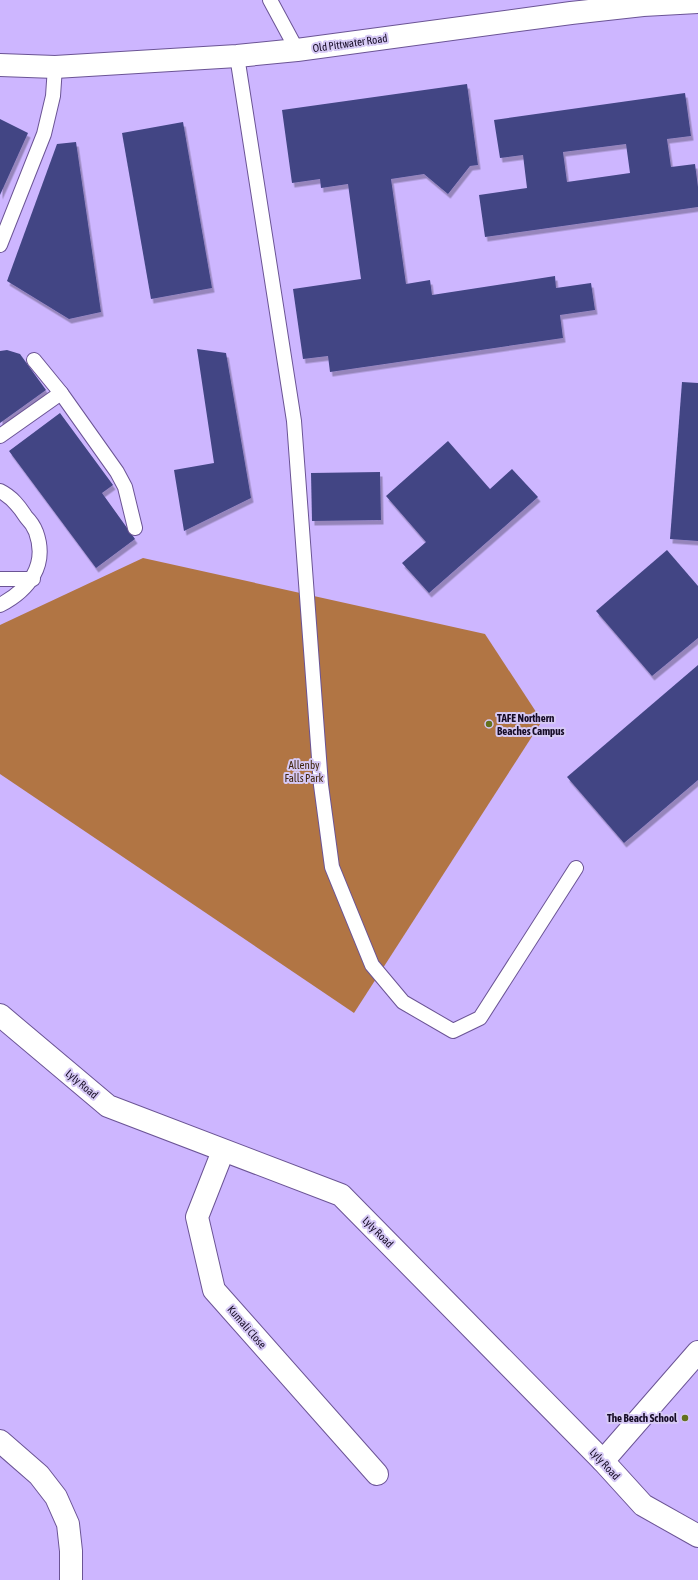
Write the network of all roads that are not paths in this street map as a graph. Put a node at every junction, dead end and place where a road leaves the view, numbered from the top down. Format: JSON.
{"nodes":[{"id":1,"x":270,"y":0,"type":"edge"},
{"id":2,"x":698,"y":2,"type":"edge"},
{"id":3,"x":297,"y":50,"type":"junction"},
{"id":4,"x":237,"y":56,"type":"junction"},
{"id":5,"x":0,"y":65,"type":"edge"},
{"id":6,"x":55,"y":68,"type":"junction"},
{"id":7,"x":0,"y":245,"type":"edge"},
{"id":8,"x":34,"y":360,"type":"dead end"},
{"id":9,"x":60,"y":393,"type":"junction"},
{"id":10,"x":0,"y":436,"type":"edge"},
{"id":11,"x":0,"y":491,"type":"edge"},
{"id":12,"x":135,"y":528,"type":"dead end"},
{"id":13,"x":0,"y":579,"type":"edge"},
{"id":14,"x":33,"y":579,"type":"junction"},
{"id":15,"x":0,"y":605,"type":"edge"},
{"id":16,"x":576,"y":868,"type":"dead end"},
{"id":17,"x":0,"y":1015,"type":"edge"},
{"id":18,"x":224,"y":1151,"type":"junction"},
{"id":19,"x":698,"y":1352,"type":"edge"},
{"id":20,"x":0,"y":1441,"type":"edge"},
{"id":21,"x":603,"y":1461,"type":"junction"},
{"id":22,"x":376,"y":1474,"type":"dead end"},
{"id":23,"x":698,"y":1536,"type":"edge"},
{"id":24,"x":71,"y":1580,"type":"edge"}],
"edges":[{"from":1,"to":3,"type":"lane"},
{"from":2,"to":3,"type":"street","name":"Old Pittwater Road"},
{"from":3,"to":4,"type":"street","name":"Old Pittwater Road"},
{"from":4,"to":6,"type":"street","name":"Old Pittwater Road"},
{"from":4,"to":16,"type":"lane"},
{"from":5,"to":6,"type":"street","name":"Old Pittwater Road"},
{"from":6,"to":7,"type":"lane"},
{"from":8,"to":9,"type":"lane"},
{"from":9,"to":10,"type":"lane"},
{"from":9,"to":12,"type":"lane"},
{"from":11,"to":14,"type":"lane"},
{"from":13,"to":14,"type":"lane"},
{"from":14,"to":15,"type":"lane"},
{"from":17,"to":18,"type":"street","name":"Lyly Road"},
{"from":18,"to":21,"type":"street","name":"Lyly Road"},
{"from":18,"to":22,"type":"street","name":"Kumali Close"},
{"from":19,"to":21,"type":"street"},
{"from":20,"to":24,"type":"street"},
{"from":21,"to":23,"type":"street","name":"Lyly Road"}]}
